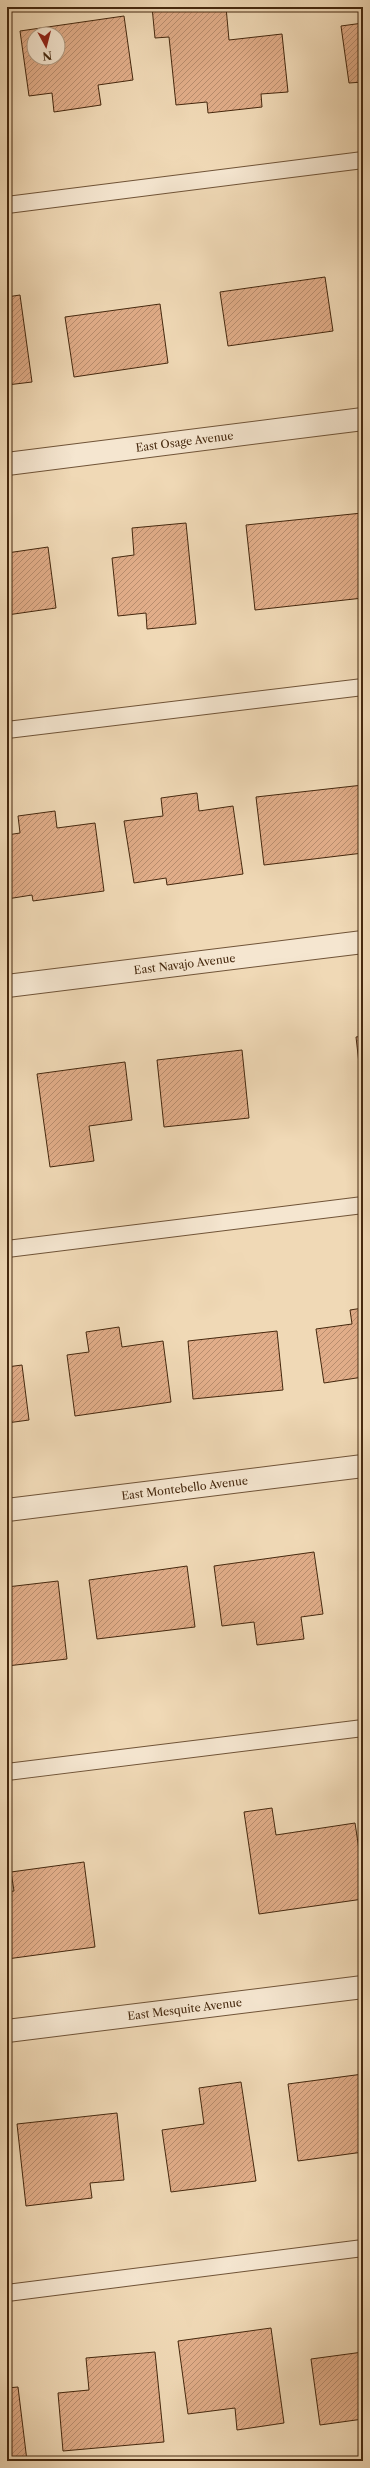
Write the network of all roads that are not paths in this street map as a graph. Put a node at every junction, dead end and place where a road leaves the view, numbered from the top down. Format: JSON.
{"nodes":[{"id":1,"x":363,"y":160,"type":"edge"},
{"id":2,"x":7,"y":205,"type":"edge"},
{"id":3,"x":363,"y":419,"type":"edge"},
{"id":4,"x":7,"y":464,"type":"edge"},
{"id":5,"x":363,"y":687,"type":"edge"},
{"id":6,"x":7,"y":730,"type":"edge"},
{"id":7,"x":363,"y":942,"type":"edge"},
{"id":8,"x":7,"y":986,"type":"edge"},
{"id":9,"x":363,"y":1205,"type":"edge"},
{"id":10,"x":7,"y":1249,"type":"edge"},
{"id":11,"x":363,"y":1466,"type":"edge"},
{"id":12,"x":7,"y":1510,"type":"edge"},
{"id":13,"x":363,"y":1728,"type":"edge"},
{"id":14,"x":7,"y":1772,"type":"edge"},
{"id":15,"x":363,"y":1987,"type":"edge"},
{"id":16,"x":7,"y":2031,"type":"edge"},
{"id":17,"x":363,"y":2248,"type":"edge"},
{"id":18,"x":7,"y":2293,"type":"edge"}],
"edges":[{"from":1,"to":2,"type":"lane"},
{"from":3,"to":4,"type":"street","name":"East Osage Avenue"},
{"from":5,"to":6,"type":"lane"},
{"from":7,"to":8,"type":"street","name":"East Navajo Avenue"},
{"from":9,"to":10,"type":"lane"},
{"from":11,"to":12,"type":"street","name":"East Montebello Avenue"},
{"from":13,"to":14,"type":"lane"},
{"from":15,"to":16,"type":"street","name":"East Mesquite Avenue"},
{"from":17,"to":18,"type":"lane"}]}
